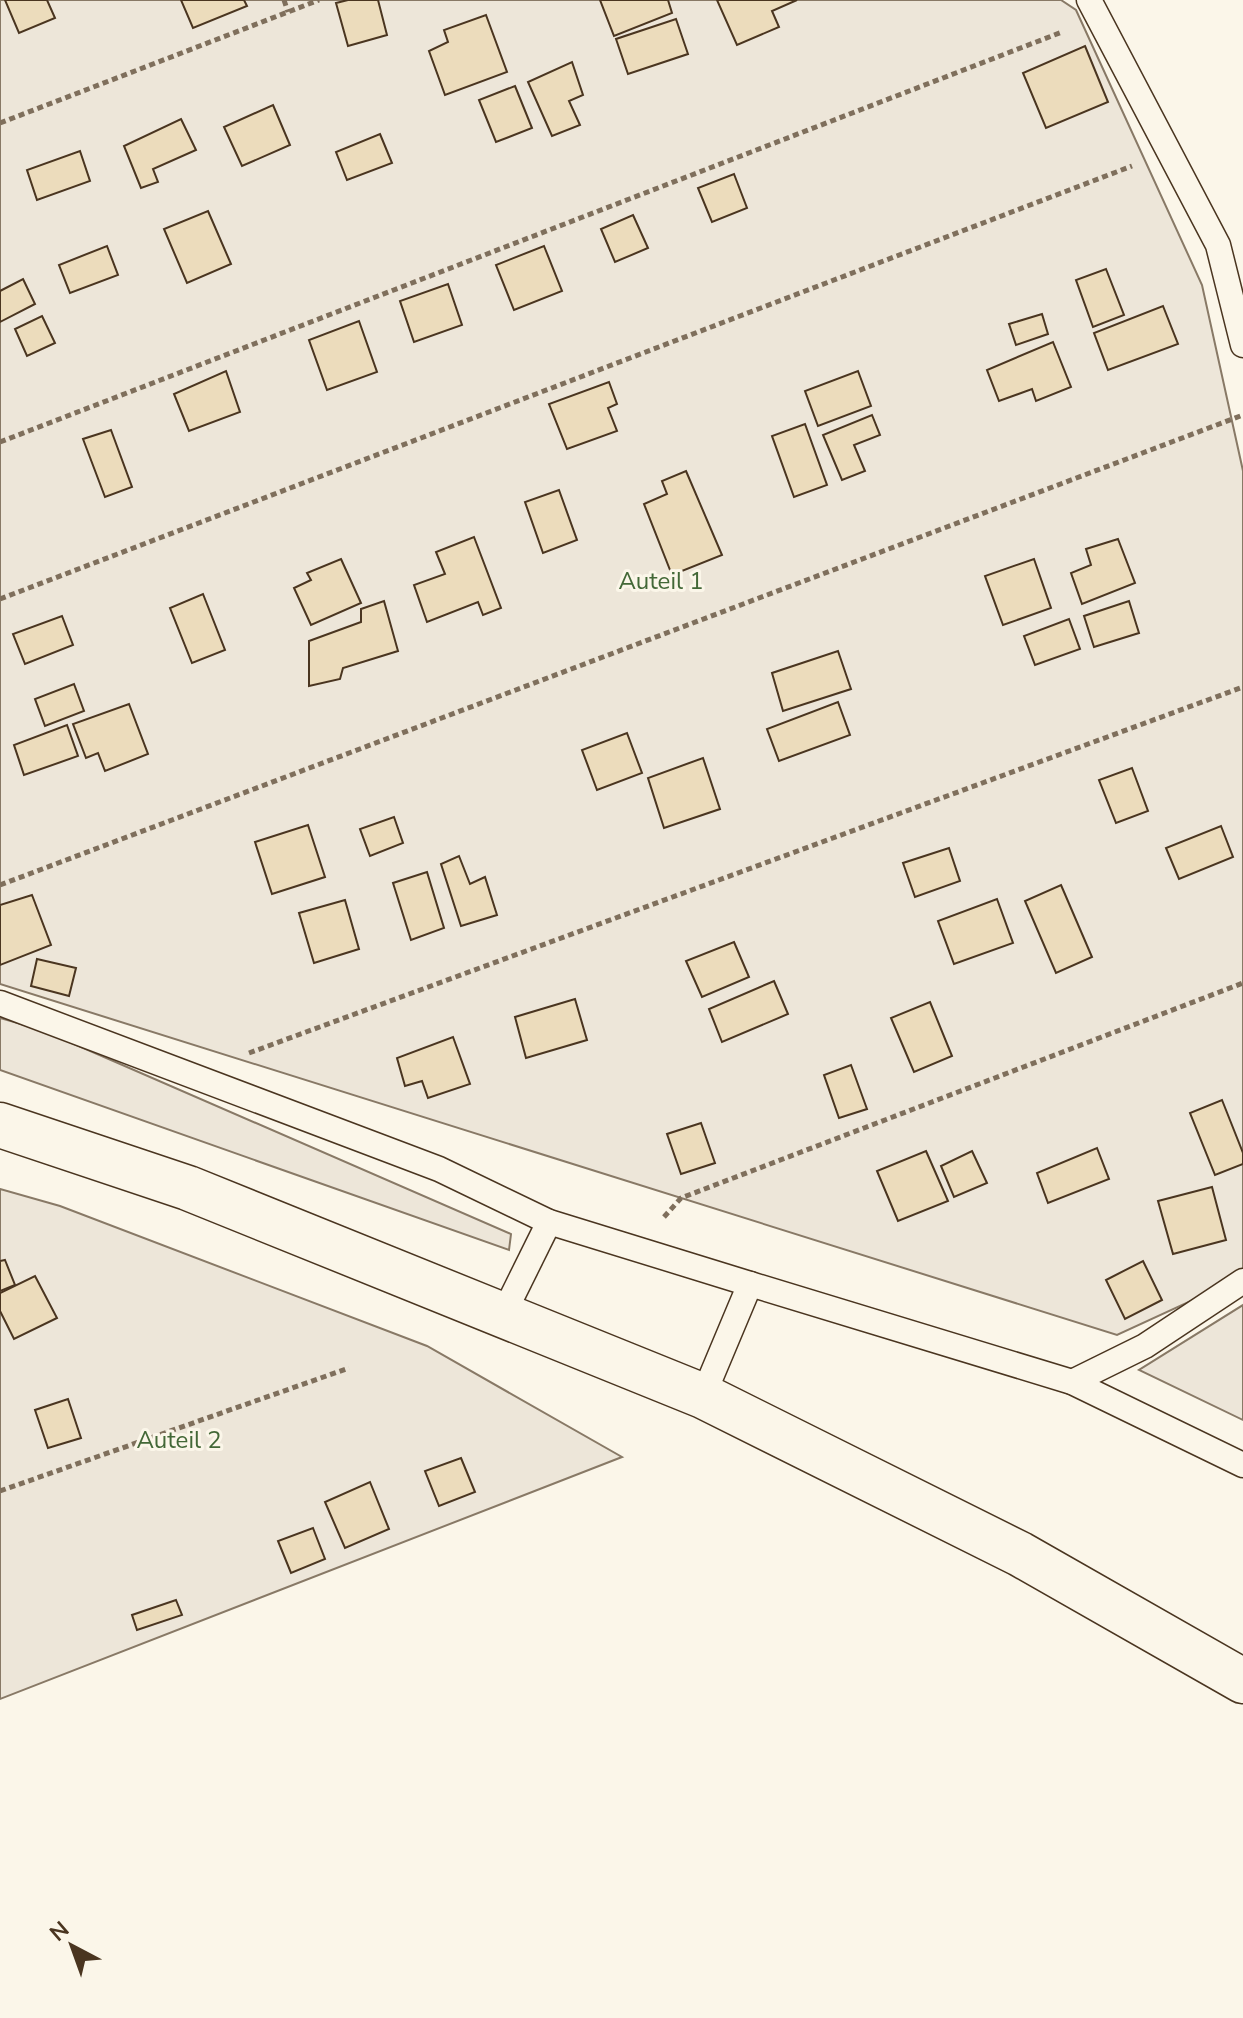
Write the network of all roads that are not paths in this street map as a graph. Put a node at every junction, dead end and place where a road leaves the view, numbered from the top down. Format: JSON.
{"nodes":[{"id":1,"x":1094,"y":9,"type":"edge"},
{"id":2,"x":1243,"y":345,"type":"edge"},
{"id":3,"x":0,"y":1003,"type":"edge"},
{"id":4,"x":0,"y":1125,"type":"edge"},
{"id":5,"x":549,"y":1222,"type":"junction"},
{"id":6,"x":1243,"y":1281,"type":"edge"},
{"id":7,"x":750,"y":1284,"type":"junction"},
{"id":8,"x":503,"y":1315,"type":"junction"},
{"id":9,"x":1072,"y":1382,"type":"junction"},
{"id":10,"x":703,"y":1396,"type":"junction"},
{"id":11,"x":1243,"y":1465,"type":"edge"},
{"id":12,"x":1243,"y":1681,"type":"edge"}],
"edges":[{"from":1,"to":2,"type":"lane"},
{"from":3,"to":5,"type":"lane"},
{"from":4,"to":8,"type":"main road"},
{"from":5,"to":7,"type":"lane"},
{"from":5,"to":8,"type":"lane"},
{"from":6,"to":9,"type":"lane"},
{"from":7,"to":9,"type":"lane"},
{"from":7,"to":10,"type":"lane"},
{"from":8,"to":10,"type":"main road"},
{"from":9,"to":11,"type":"lane"},
{"from":10,"to":12,"type":"main road"}]}
